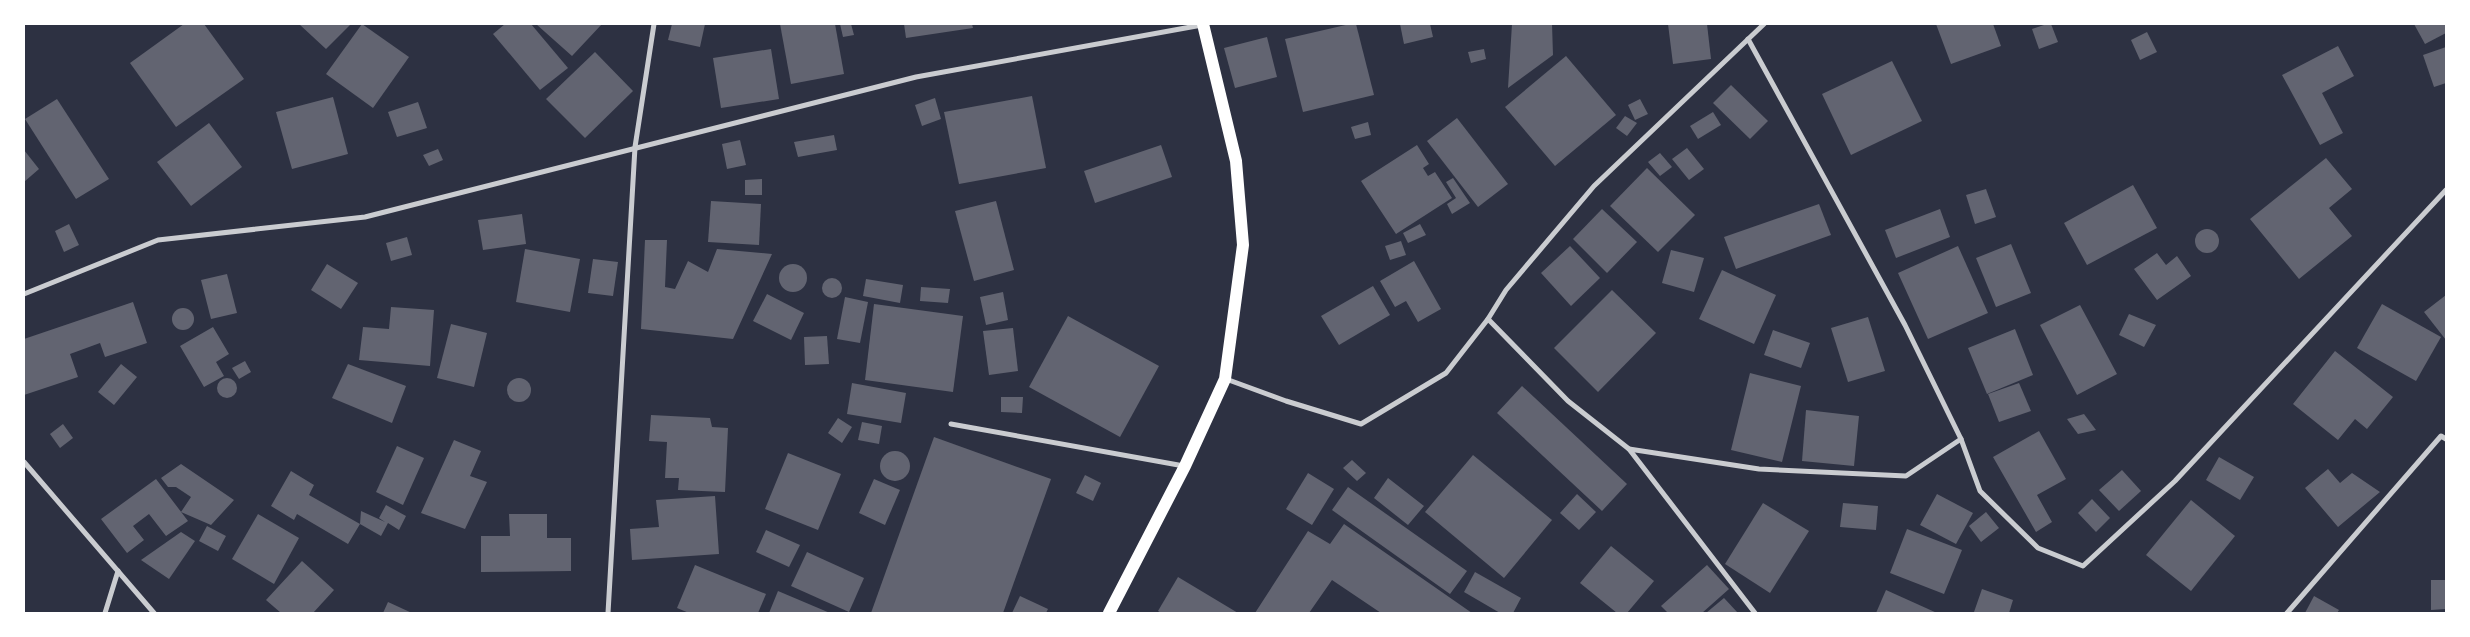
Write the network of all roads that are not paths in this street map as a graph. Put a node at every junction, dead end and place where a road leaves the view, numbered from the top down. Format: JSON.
{"nodes":[{"id":1,"x":654,"y":24,"type":"edge"},
{"id":2,"x":1204,"y":24,"type":"edge"},
{"id":3,"x":1764,"y":24,"type":"edge"},
{"id":4,"x":1748,"y":38,"type":"junction"},
{"id":5,"x":636,"y":147,"type":"junction"},
{"id":6,"x":2446,"y":190,"type":"edge"},
{"id":7,"x":24,"y":294,"type":"edge"},
{"id":8,"x":1488,"y":319,"type":"junction"},
{"id":9,"x":1225,"y":379,"type":"junction"},
{"id":10,"x":950,"y":424,"type":"dead end"},
{"id":11,"x":1961,"y":439,"type":"junction"},
{"id":12,"x":2446,"y":439,"type":"edge"},
{"id":13,"x":1629,"y":449,"type":"junction"},
{"id":14,"x":24,"y":462,"type":"edge"},
{"id":15,"x":1185,"y":466,"type":"junction"},
{"id":16,"x":118,"y":571,"type":"junction"},
{"id":17,"x":105,"y":613,"type":"edge"},
{"id":18,"x":154,"y":613,"type":"edge"},
{"id":19,"x":608,"y":613,"type":"edge"},
{"id":20,"x":1109,"y":613,"type":"edge"},
{"id":21,"x":1755,"y":613,"type":"edge"},
{"id":22,"x":2287,"y":613,"type":"edge"}],
"edges":[{"from":1,"to":5,"type":"street"},
{"from":2,"to":5,"type":"street"},
{"from":2,"to":9,"type":"main road"},
{"from":3,"to":4,"type":"street"},
{"from":4,"to":8,"type":"street"},
{"from":4,"to":11,"type":"street"},
{"from":5,"to":7,"type":"street"},
{"from":5,"to":19,"type":"street"},
{"from":6,"to":11,"type":"street"},
{"from":8,"to":9,"type":"street"},
{"from":8,"to":13,"type":"street"},
{"from":9,"to":15,"type":"main road"},
{"from":10,"to":15,"type":"street"},
{"from":11,"to":13,"type":"street"},
{"from":12,"to":22,"type":"street"},
{"from":13,"to":21,"type":"street"},
{"from":14,"to":16,"type":"street"},
{"from":15,"to":20,"type":"main road"},
{"from":16,"to":17,"type":"street"},
{"from":16,"to":18,"type":"street"}]}
